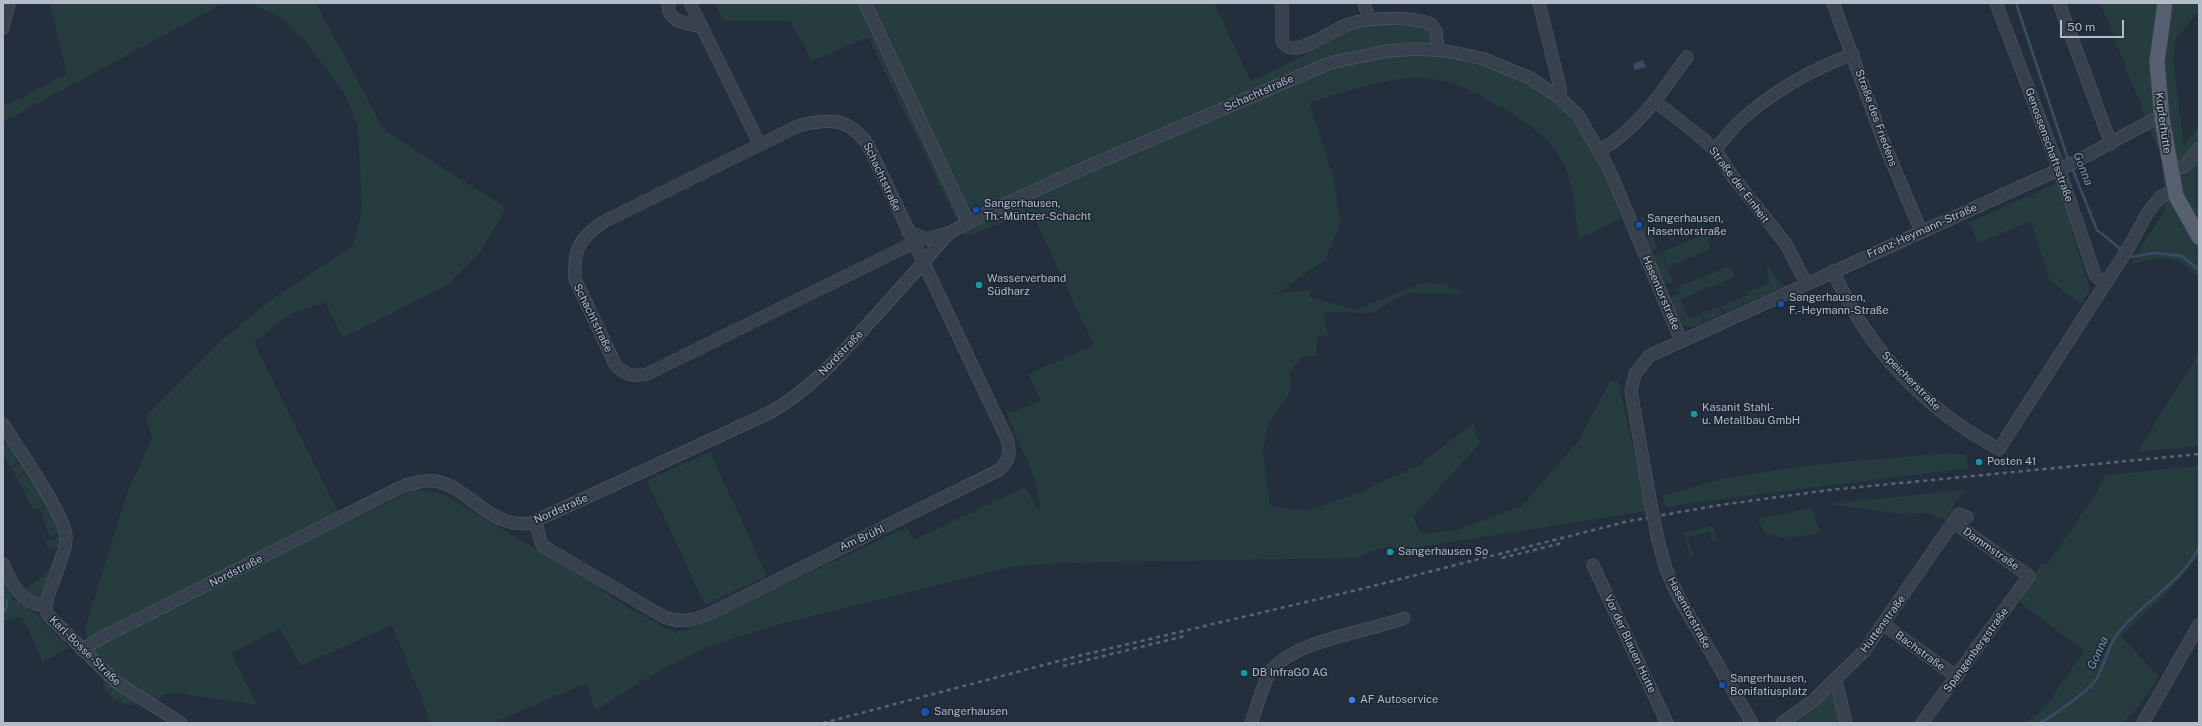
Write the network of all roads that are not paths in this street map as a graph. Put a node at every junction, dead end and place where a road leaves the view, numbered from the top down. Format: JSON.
{"nodes":[{"id":1,"x":9,"y":3,"type":"edge"},
{"id":2,"x":670,"y":3,"type":"edge"},
{"id":3,"x":690,"y":3,"type":"edge"},
{"id":4,"x":865,"y":3,"type":"edge"},
{"id":5,"x":1282,"y":3,"type":"edge"},
{"id":6,"x":1364,"y":3,"type":"edge"},
{"id":7,"x":1539,"y":3,"type":"edge"},
{"id":8,"x":1833,"y":3,"type":"edge"},
{"id":9,"x":1996,"y":3,"type":"edge"},
{"id":10,"x":2059,"y":3,"type":"edge"},
{"id":11,"x":2165,"y":3,"type":"edge"},
{"id":12,"x":1369,"y":19,"type":"junction"},
{"id":13,"x":702,"y":27,"type":"junction"},
{"id":14,"x":3,"y":28,"type":"edge"},
{"id":15,"x":1438,"y":50,"type":"junction"},
{"id":16,"x":1853,"y":54,"type":"junction"},
{"id":17,"x":1687,"y":56,"type":"dead end"},
{"id":18,"x":1560,"y":98,"type":"junction"},
{"id":19,"x":1655,"y":101,"type":"junction"},
{"id":20,"x":2162,"y":119,"type":"junction"},
{"id":21,"x":2111,"y":144,"type":"junction"},
{"id":22,"x":760,"y":145,"type":"junction"},
{"id":23,"x":2199,"y":148,"type":"edge"},
{"id":24,"x":1714,"y":150,"type":"junction"},
{"id":25,"x":1599,"y":151,"type":"junction"},
{"id":26,"x":2066,"y":166,"type":"junction"},
{"id":27,"x":2170,"y":171,"type":"junction"},
{"id":28,"x":2174,"y":191,"type":"junction"},
{"id":29,"x":968,"y":222,"type":"junction"},
{"id":30,"x":1921,"y":231,"type":"junction"},
{"id":31,"x":949,"y":232,"type":"junction"},
{"id":32,"x":2199,"y":237,"type":"edge"},
{"id":33,"x":910,"y":238,"type":"junction"},
{"id":34,"x":923,"y":263,"type":"junction"},
{"id":35,"x":1833,"y":271,"type":"junction"},
{"id":36,"x":1806,"y":283,"type":"junction"},
{"id":37,"x":2105,"y":285,"type":"junction"},
{"id":38,"x":1681,"y":340,"type":"junction"},
{"id":39,"x":3,"y":424,"type":"edge"},
{"id":40,"x":1967,"y":517,"type":"dead end"},
{"id":41,"x":535,"y":521,"type":"junction"},
{"id":42,"x":1953,"y":522,"type":"junction"},
{"id":43,"x":3,"y":564,"type":"edge"},
{"id":44,"x":1594,"y":565,"type":"dead end"},
{"id":45,"x":2029,"y":576,"type":"joint"},
{"id":46,"x":45,"y":606,"type":"junction"},
{"id":47,"x":1404,"y":618,"type":"dead end"},
{"id":48,"x":1883,"y":624,"type":"junction"},
{"id":49,"x":2199,"y":625,"type":"edge"},
{"id":50,"x":82,"y":650,"type":"junction"},
{"id":51,"x":1957,"y":678,"type":"junction"},
{"id":52,"x":1836,"y":681,"type":"junction"},
{"id":53,"x":180,"y":723,"type":"edge"},
{"id":54,"x":1251,"y":723,"type":"edge"},
{"id":55,"x":1667,"y":723,"type":"edge"},
{"id":56,"x":1752,"y":723,"type":"edge"},
{"id":57,"x":1782,"y":723,"type":"edge"},
{"id":58,"x":1846,"y":723,"type":"edge"},
{"id":59,"x":1922,"y":723,"type":"edge"},
{"id":60,"x":2143,"y":723,"type":"edge"}],
"edges":[{"from":1,"to":14,"type":"street"},
{"from":2,"to":13,"type":"street"},
{"from":3,"to":13,"type":"street"},
{"from":4,"to":29,"type":"street"},
{"from":5,"to":12,"type":"street"},
{"from":6,"to":12,"type":"street"},
{"from":7,"to":18,"type":"street"},
{"from":8,"to":16,"type":"street","name":"Straße des Friedens"},
{"from":9,"to":26,"type":"street","name":"Genossenschaftsstraße"},
{"from":10,"to":21,"type":"street"},
{"from":11,"to":20,"type":"main road","name":"Kupferhütte"},
{"from":12,"to":15,"type":"street"},
{"from":13,"to":22,"type":"street"},
{"from":15,"to":18,"type":"street","name":"Schachtstraße"},
{"from":15,"to":29,"type":"street","name":"Schachtstraße"},
{"from":16,"to":24,"type":"street"},
{"from":16,"to":30,"type":"street","name":"Straße des Friedens"},
{"from":17,"to":19,"type":"street"},
{"from":18,"to":25,"type":"street","name":"Hasentorstraße"},
{"from":19,"to":24,"type":"street","name":"Straße der Einheit"},
{"from":19,"to":25,"type":"street"},
{"from":20,"to":21,"type":"street","name":"Franz-Heymann-Straße"},
{"from":20,"to":27,"type":"main road","name":"Kupferhütte"},
{"from":21,"to":26,"type":"street","name":"Franz-Heymann-Straße"},
{"from":22,"to":33,"type":"street","name":"Schachtstraße"},
{"from":22,"to":33,"type":"street","name":"Schachtstraße"},
{"from":23,"to":27,"type":"street"},
{"from":24,"to":36,"type":"street","name":"Straße der Einheit"},
{"from":25,"to":38,"type":"street","name":"Hasentorstraße"},
{"from":26,"to":30,"type":"street","name":"Franz-Heymann-Straße"},
{"from":26,"to":37,"type":"street","name":"Genossenschaftsstraße"},
{"from":27,"to":28,"type":"main road","name":"Kupferhütte"},
{"from":28,"to":32,"type":"main road","name":"Kupferhütte"},
{"from":28,"to":37,"type":"street"},
{"from":29,"to":31,"type":"street","name":"Schachtstraße"},
{"from":30,"to":35,"type":"street","name":"Franz-Heymann-Straße"},
{"from":31,"to":33,"type":"street","name":"Schachtstraße"},
{"from":31,"to":34,"type":"street","name":"Nordstraße"},
{"from":33,"to":34,"type":"street","name":"Schachtstraße"},
{"from":34,"to":41,"type":"street","name":"Nordstraße"},
{"from":34,"to":41,"type":"street","name":"Am Brühl"},
{"from":35,"to":36,"type":"street","name":"Franz-Heymann-Straße"},
{"from":35,"to":37,"type":"street","name":"Speicherstraße"},
{"from":36,"to":38,"type":"street","name":"Franz-Heymann-Straße"},
{"from":38,"to":56,"type":"street","name":"Hasentorstraße","bridge":true},
{"from":39,"to":46,"type":"street","name":"Karl-Bosse-Straße"},
{"from":40,"to":42,"type":"street"},
{"from":41,"to":50,"type":"street","name":"Nordstraße"},
{"from":42,"to":45,"type":"street","name":"Dammstraße"},
{"from":42,"to":48,"type":"street","name":"Hüttenstraße"},
{"from":43,"to":46,"type":"street"},
{"from":44,"to":55,"type":"street","name":"Vor der Blauen Hütte"},
{"from":45,"to":51,"type":"street","name":"Spangenbergstraße"},
{"from":46,"to":50,"type":"street","name":"Karl-Bosse-Straße"},
{"from":47,"to":54,"type":"street"},
{"from":48,"to":51,"type":"street","name":"Bachstraße"},
{"from":48,"to":52,"type":"street","name":"Hüttenstraße"},
{"from":49,"to":60,"type":"street"},
{"from":50,"to":53,"type":"street","name":"Karl-Bosse-Straße"},
{"from":51,"to":59,"type":"street","name":"Spangenbergstraße"},
{"from":52,"to":57,"type":"street","name":"Hüttenstraße"},
{"from":52,"to":58,"type":"street"}]}
